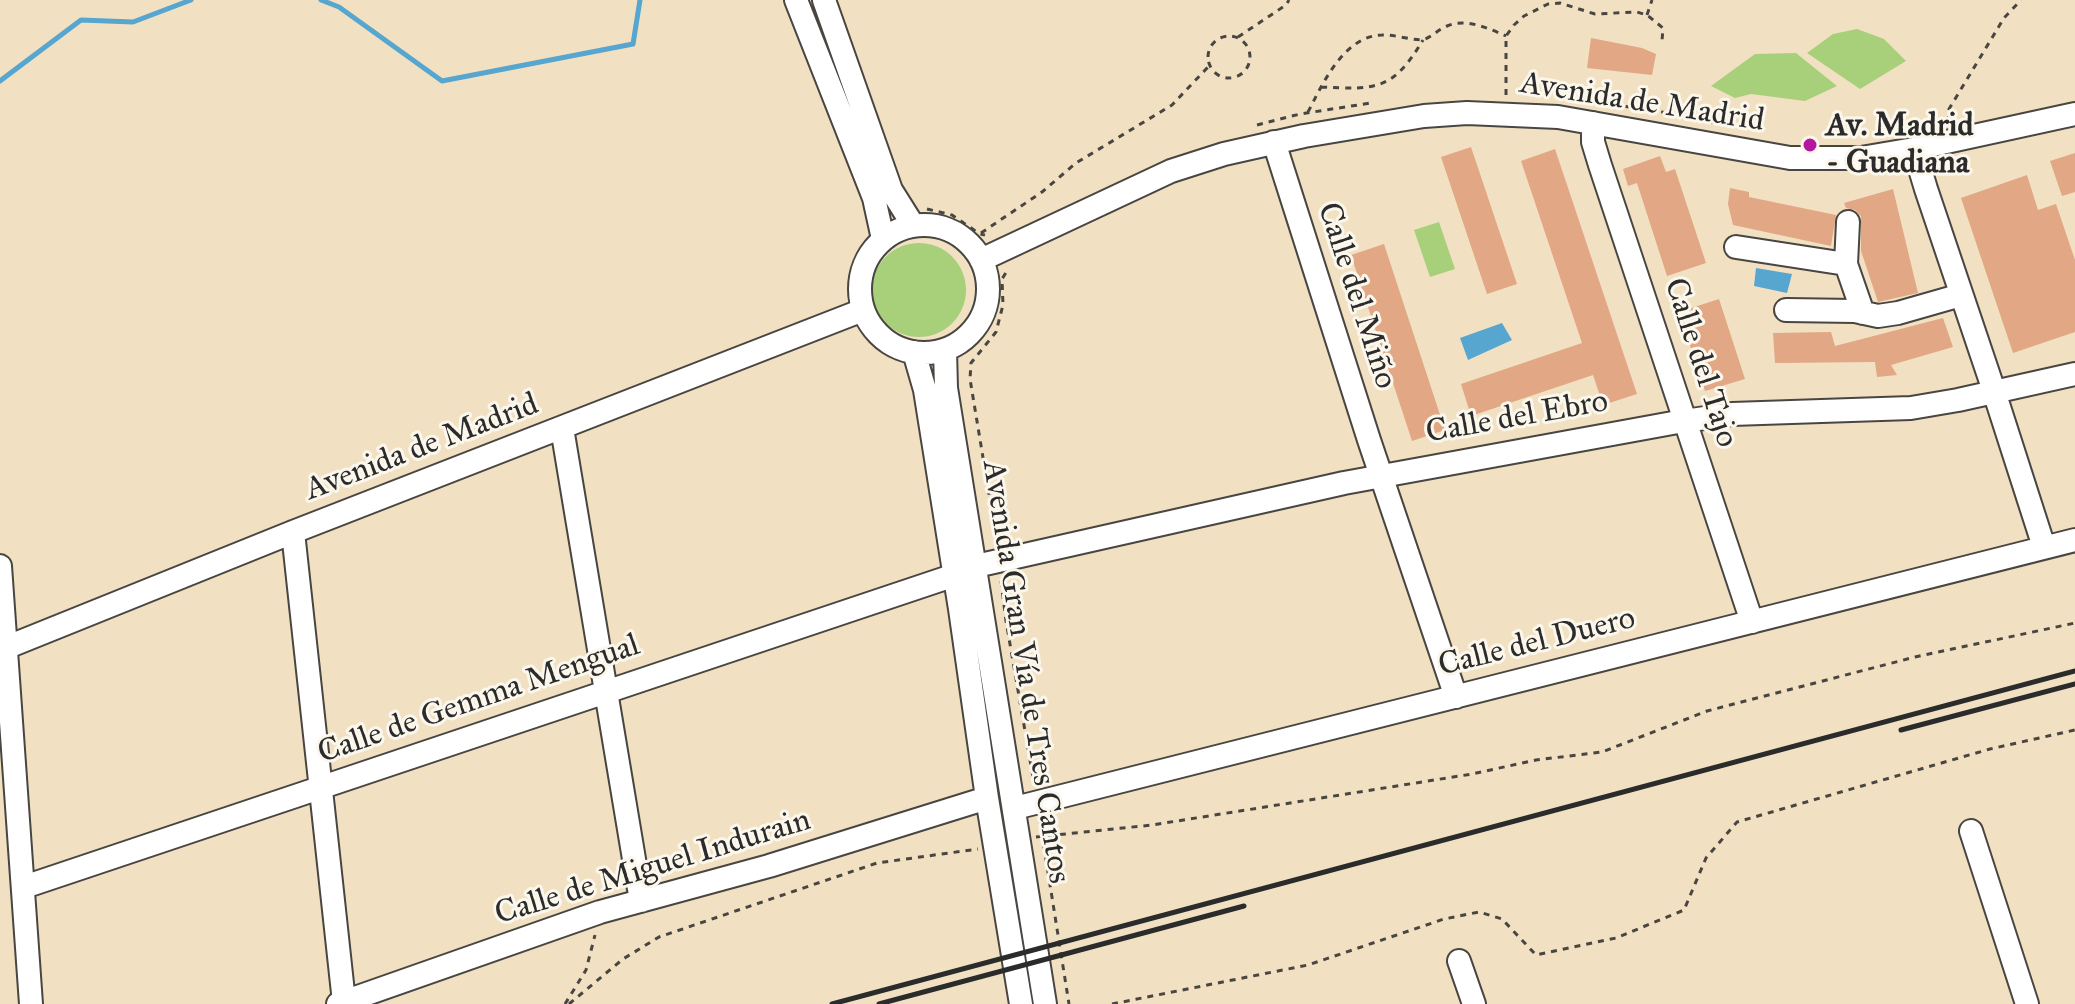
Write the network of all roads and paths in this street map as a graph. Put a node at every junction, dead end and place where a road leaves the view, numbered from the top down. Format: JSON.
{"nodes":[{"id":1,"x":796,"y":0,"type":"edge"},
{"id":2,"x":824,"y":0,"type":"edge"},
{"id":3,"x":1289,"y":0,"type":"edge"},
{"id":4,"x":1652,"y":0,"type":"edge"},
{"id":5,"x":2021,"y":0,"type":"edge"},
{"id":6,"x":1647,"y":15,"type":"junction"},
{"id":7,"x":1506,"y":36,"type":"junction"},
{"id":8,"x":1238,"y":37,"type":"junction"},
{"id":9,"x":1423,"y":40,"type":"junction"},
{"id":10,"x":1662,"y":41,"type":"dead end"},
{"id":11,"x":1209,"y":66,"type":"junction"},
{"id":12,"x":1321,"y":87,"type":"junction"},
{"id":13,"x":1506,"y":95,"type":"dead end"},
{"id":14,"x":2075,"y":114,"type":"edge"},
{"id":15,"x":1593,"y":123,"type":"junction"},
{"id":16,"x":1304,"y":136,"type":"junction"},
{"id":17,"x":1951,"y":140,"type":"junction"},
{"id":18,"x":1274,"y":142,"type":"junction"},
{"id":19,"x":1914,"y":149,"type":"junction"},
{"id":20,"x":1848,"y":222,"type":"dead end"},
{"id":21,"x":913,"y":225,"type":"junction"},
{"id":22,"x":980,"y":234,"type":"dead end"},
{"id":23,"x":883,"y":239,"type":"junction"},
{"id":24,"x":1012,"y":246,"type":"junction"},
{"id":25,"x":1736,"y":247,"type":"dead end"},
{"id":26,"x":981,"y":260,"type":"junction"},
{"id":27,"x":1846,"y":264,"type":"junction"},
{"id":28,"x":1961,"y":295,"type":"junction"},
{"id":29,"x":863,"y":310,"type":"junction"},
{"id":30,"x":1786,"y":310,"type":"dead end"},
{"id":31,"x":1863,"y":313,"type":"junction"},
{"id":32,"x":945,"y":350,"type":"junction"},
{"id":33,"x":914,"y":352,"type":"junction"},
{"id":34,"x":2075,"y":374,"type":"edge"},
{"id":35,"x":1995,"y":392,"type":"junction"},
{"id":36,"x":1686,"y":421,"type":"junction"},
{"id":37,"x":562,"y":428,"type":"junction"},
{"id":38,"x":1382,"y":475,"type":"junction"},
{"id":39,"x":293,"y":532,"type":"junction"},
{"id":40,"x":2075,"y":540,"type":"edge"},
{"id":41,"x":2044,"y":547,"type":"junction"},
{"id":42,"x":999,"y":562,"type":"junction"},
{"id":43,"x":0,"y":566,"type":"edge"},
{"id":44,"x":976,"y":566,"type":"junction"},
{"id":45,"x":955,"y":575,"type":"junction"},
{"id":46,"x":1752,"y":622,"type":"junction"},
{"id":47,"x":2075,"y":623,"type":"edge"},
{"id":48,"x":5,"y":648,"type":"junction"},
{"id":49,"x":607,"y":692,"type":"junction"},
{"id":50,"x":1456,"y":697,"type":"junction"},
{"id":51,"x":2075,"y":730,"type":"edge"},
{"id":52,"x":321,"y":787,"type":"junction"},
{"id":53,"x":987,"y":798,"type":"junction"},
{"id":54,"x":1037,"y":801,"type":"junction"},
{"id":55,"x":1015,"y":808,"type":"junction"},
{"id":56,"x":1971,"y":831,"type":"dead end"},
{"id":57,"x":1031,"y":838,"type":"junction"},
{"id":58,"x":995,"y":846,"type":"junction"},
{"id":59,"x":24,"y":887,"type":"junction"},
{"id":60,"x":641,"y":901,"type":"junction"},
{"id":61,"x":600,"y":912,"type":"junction"},
{"id":62,"x":1459,"y":961,"type":"dead end"},
{"id":63,"x":341,"y":1003,"type":"edge"},
{"id":64,"x":31,"y":1004,"type":"edge"},
{"id":65,"x":567,"y":1004,"type":"edge"},
{"id":66,"x":1021,"y":1004,"type":"edge"},
{"id":67,"x":1045,"y":1004,"type":"edge"},
{"id":68,"x":1069,"y":1004,"type":"edge"},
{"id":69,"x":1112,"y":1004,"type":"edge"},
{"id":70,"x":1474,"y":1004,"type":"edge"},
{"id":71,"x":2027,"y":1004,"type":"edge"}],
"edges":[{"from":1,"to":23,"type":"street"},
{"from":2,"to":21,"type":"street"},
{"from":3,"to":8,"type":"path"},
{"from":4,"to":6,"type":"path"},
{"from":5,"to":17,"type":"path"},
{"from":6,"to":7,"type":"path"},
{"from":6,"to":10,"type":"path"},
{"from":7,"to":9,"type":"path"},
{"from":7,"to":13,"type":"path"},
{"from":8,"to":11,"type":"path"},
{"from":8,"to":11,"type":"path"},
{"from":9,"to":12,"type":"path"},
{"from":9,"to":12,"type":"path"},
{"from":11,"to":22,"type":"path"},
{"from":12,"to":16,"type":"path"},
{"from":14,"to":17,"type":"street","name":"Avenida de Madrid"},
{"from":15,"to":16,"type":"street","name":"Avenida de Madrid"},
{"from":15,"to":19,"type":"street","name":"Avenida de Madrid"},
{"from":15,"to":36,"type":"street","name":"Calle del Tajo"},
{"from":16,"to":18,"type":"street","name":"Avenida de Madrid"},
{"from":17,"to":19,"type":"street","name":"Avenida de Madrid"},
{"from":18,"to":24,"type":"street","name":"Avenida de Madrid"},
{"from":18,"to":38,"type":"street","name":"Calle del Miño"},
{"from":19,"to":28,"type":"street"},
{"from":20,"to":27,"type":"street"},
{"from":21,"to":23,"type":"street"},
{"from":21,"to":26,"type":"street"},
{"from":23,"to":29,"type":"street"},
{"from":24,"to":26,"type":"street","name":"Avenida de Madrid"},
{"from":24,"to":42,"type":"path"},
{"from":25,"to":27,"type":"street"},
{"from":26,"to":32,"type":"street"},
{"from":27,"to":31,"type":"street"},
{"from":28,"to":31,"type":"street"},
{"from":28,"to":35,"type":"street"},
{"from":29,"to":33,"type":"street"},
{"from":29,"to":37,"type":"street","name":"Avenida de Madrid"},
{"from":30,"to":31,"type":"street"},
{"from":32,"to":33,"type":"street"},
{"from":32,"to":44,"type":"street","name":"Avenida Gran Vía de Tres Cantos"},
{"from":33,"to":45,"type":"street","name":"Avenida Gran Vía de Tres Cantos"},
{"from":34,"to":35,"type":"street","name":"Calle del Ebro"},
{"from":35,"to":36,"type":"street","name":"Calle del Ebro"},
{"from":35,"to":41,"type":"street"},
{"from":36,"to":38,"type":"street","name":"Calle del Ebro"},
{"from":36,"to":46,"type":"street","name":"Calle del Tajo"},
{"from":37,"to":39,"type":"street","name":"Avenida de Madrid"},
{"from":37,"to":49,"type":"street"},
{"from":38,"to":42,"type":"street","name":"Calle del Ebro"},
{"from":38,"to":50,"type":"street","name":"Calle del Miño"},
{"from":39,"to":48,"type":"street","name":"Avenida de Madrid"},
{"from":39,"to":52,"type":"street"},
{"from":40,"to":41,"type":"street","name":"Calle del Duero"},
{"from":41,"to":46,"type":"street","name":"Calle del Duero"},
{"from":42,"to":44,"type":"street","name":"Calle del Ebro"},
{"from":42,"to":54,"type":"path"},
{"from":43,"to":48,"type":"street"},
{"from":44,"to":55,"type":"street","name":"Avenida Gran Vía de Tres Cantos"},
{"from":45,"to":49,"type":"street","name":"Calle de Gemma Mengual"},
{"from":45,"to":53,"type":"street","name":"Avenida Gran Vía de Tres Cantos"},
{"from":46,"to":50,"type":"street","name":"Calle del Duero"},
{"from":47,"to":57,"type":"path"},
{"from":48,"to":59,"type":"street"},
{"from":49,"to":52,"type":"street","name":"Calle de Gemma Mengual"},
{"from":49,"to":60,"type":"street"},
{"from":50,"to":54,"type":"street","name":"Calle del Duero"},
{"from":51,"to":69,"type":"path"},
{"from":52,"to":59,"type":"street","name":"Calle de Gemma Mengual"},
{"from":52,"to":63,"type":"street"},
{"from":53,"to":58,"type":"street","name":"Avenida Gran Vía de Tres Cantos"},
{"from":53,"to":60,"type":"street","name":"Calle de Miguel Indurain"},
{"from":54,"to":55,"type":"street","name":"Calle del Duero"},
{"from":54,"to":57,"type":"path"},
{"from":55,"to":57,"type":"street","name":"Avenida Gran Vía de Tres Cantos"},
{"from":56,"to":71,"type":"street"},
{"from":57,"to":67,"type":"street","name":"Avenida Gran Vía de Tres Cantos"},
{"from":57,"to":68,"type":"path"},
{"from":58,"to":65,"type":"path"},
{"from":58,"to":66,"type":"street","name":"Avenida Gran Vía de Tres Cantos"},
{"from":59,"to":64,"type":"street"},
{"from":60,"to":61,"type":"street","name":"Calle de Miguel Indurain"},
{"from":61,"to":63,"type":"street","name":"Calle de Miguel Indurain"},
{"from":61,"to":65,"type":"path"},
{"from":62,"to":70,"type":"street"}]}
